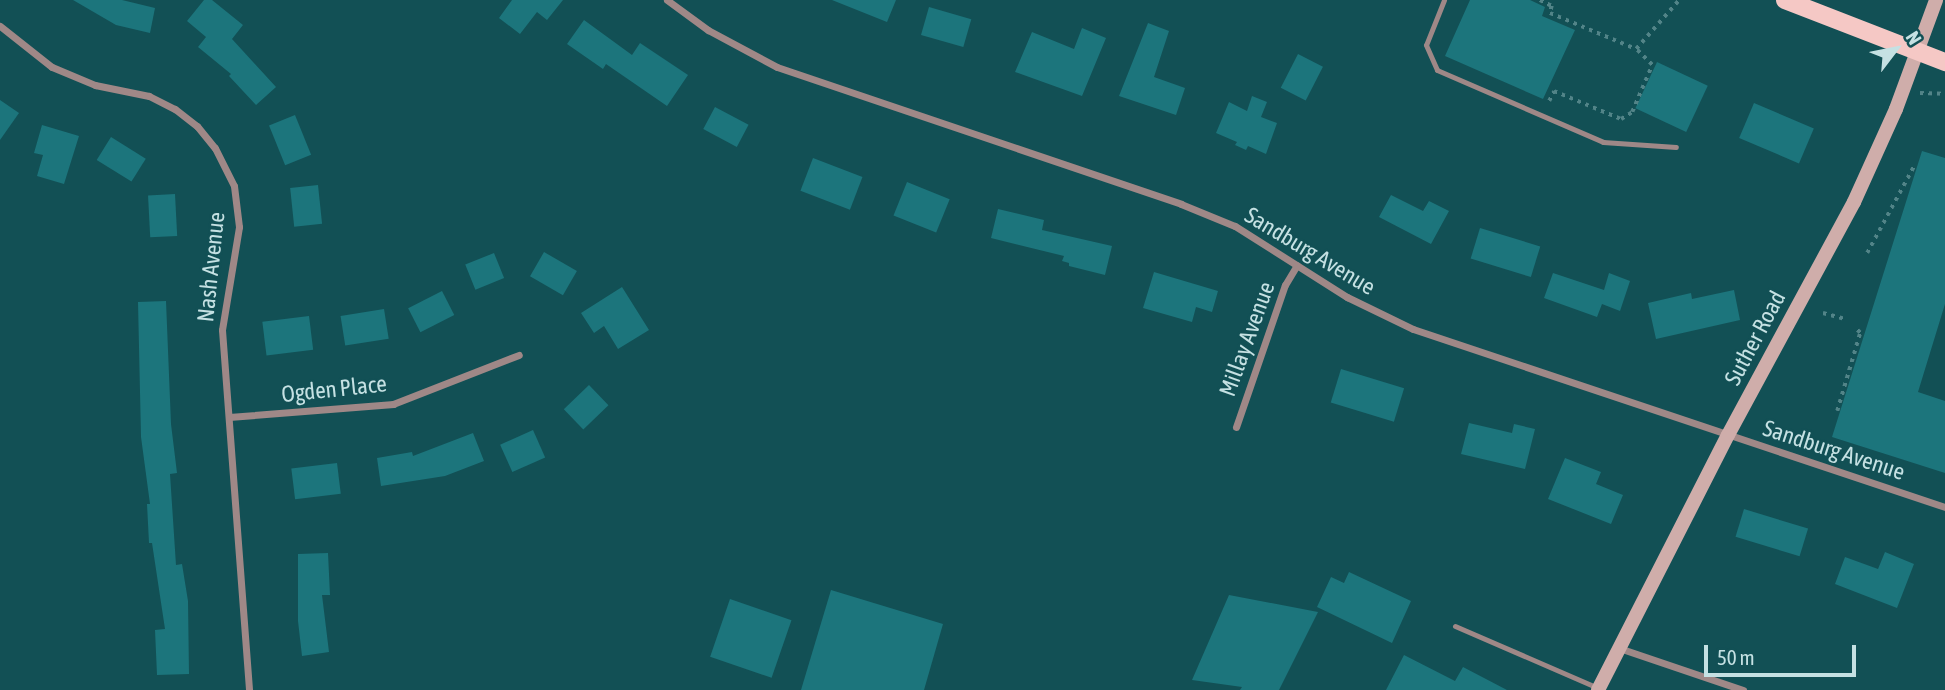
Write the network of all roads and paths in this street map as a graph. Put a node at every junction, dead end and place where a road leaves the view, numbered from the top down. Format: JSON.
{"nodes":[{"id":1,"x":667,"y":0,"type":"edge"},
{"id":2,"x":1444,"y":0,"type":"edge"},
{"id":3,"x":1540,"y":0,"type":"edge"},
{"id":4,"x":1679,"y":0,"type":"edge"},
{"id":5,"x":1785,"y":0,"type":"edge"},
{"id":6,"x":1936,"y":0,"type":"edge"},
{"id":7,"x":0,"y":26,"type":"edge"},
{"id":8,"x":1636,"y":50,"type":"junction"},
{"id":9,"x":1917,"y":51,"type":"junction"},
{"id":10,"x":1945,"y":62,"type":"edge"},
{"id":11,"x":1918,"y":93,"type":"dead end"},
{"id":12,"x":1945,"y":94,"type":"edge"},
{"id":13,"x":1549,"y":101,"type":"dead end"},
{"id":14,"x":1676,"y":147,"type":"dead end"},
{"id":15,"x":1914,"y":166,"type":"dead end"},
{"id":16,"x":1867,"y":253,"type":"dead end"},
{"id":17,"x":1297,"y":265,"type":"junction"},
{"id":18,"x":1824,"y":313,"type":"dead end"},
{"id":19,"x":1845,"y":319,"type":"dead end"},
{"id":20,"x":1857,"y":330,"type":"dead end"},
{"id":21,"x":519,"y":355,"type":"dead end"},
{"id":22,"x":1837,"y":411,"type":"dead end"},
{"id":23,"x":229,"y":416,"type":"junction"},
{"id":24,"x":1236,"y":427,"type":"dead end"},
{"id":25,"x":1728,"y":435,"type":"junction"},
{"id":26,"x":1945,"y":507,"type":"edge"},
{"id":27,"x":1455,"y":626,"type":"dead end"},
{"id":28,"x":1618,"y":648,"type":"junction"},
{"id":29,"x":1598,"y":689,"type":"edge"},
{"id":30,"x":249,"y":690,"type":"edge"},
{"id":31,"x":1743,"y":690,"type":"edge"}],
"edges":[{"from":1,"to":17,"type":"street","name":"Sandburg Avenue"},
{"from":2,"to":14,"type":"lane"},
{"from":3,"to":8,"type":"path"},
{"from":4,"to":8,"type":"path"},
{"from":5,"to":9,"type":"main road"},
{"from":6,"to":9,"type":"street","name":"Suther Road"},
{"from":7,"to":23,"type":"street","name":"Nash Avenue"},
{"from":8,"to":13,"type":"path"},
{"from":9,"to":10,"type":"main road"},
{"from":9,"to":25,"type":"street","name":"Suther Road"},
{"from":11,"to":12,"type":"path"},
{"from":15,"to":16,"type":"path"},
{"from":17,"to":24,"type":"street","name":"Millay Avenue"},
{"from":17,"to":25,"type":"street","name":"Sandburg Avenue"},
{"from":18,"to":19,"type":"path"},
{"from":20,"to":22,"type":"path"},
{"from":21,"to":23,"type":"street","name":"Ogden Place"},
{"from":23,"to":30,"type":"street","name":"Nash Avenue"},
{"from":25,"to":26,"type":"street","name":"Sandburg Avenue"},
{"from":25,"to":28,"type":"street","name":"Suther Road"},
{"from":27,"to":29,"type":"lane"},
{"from":28,"to":29,"type":"street","name":"Suther Road"},
{"from":28,"to":31,"type":"street"}]}
